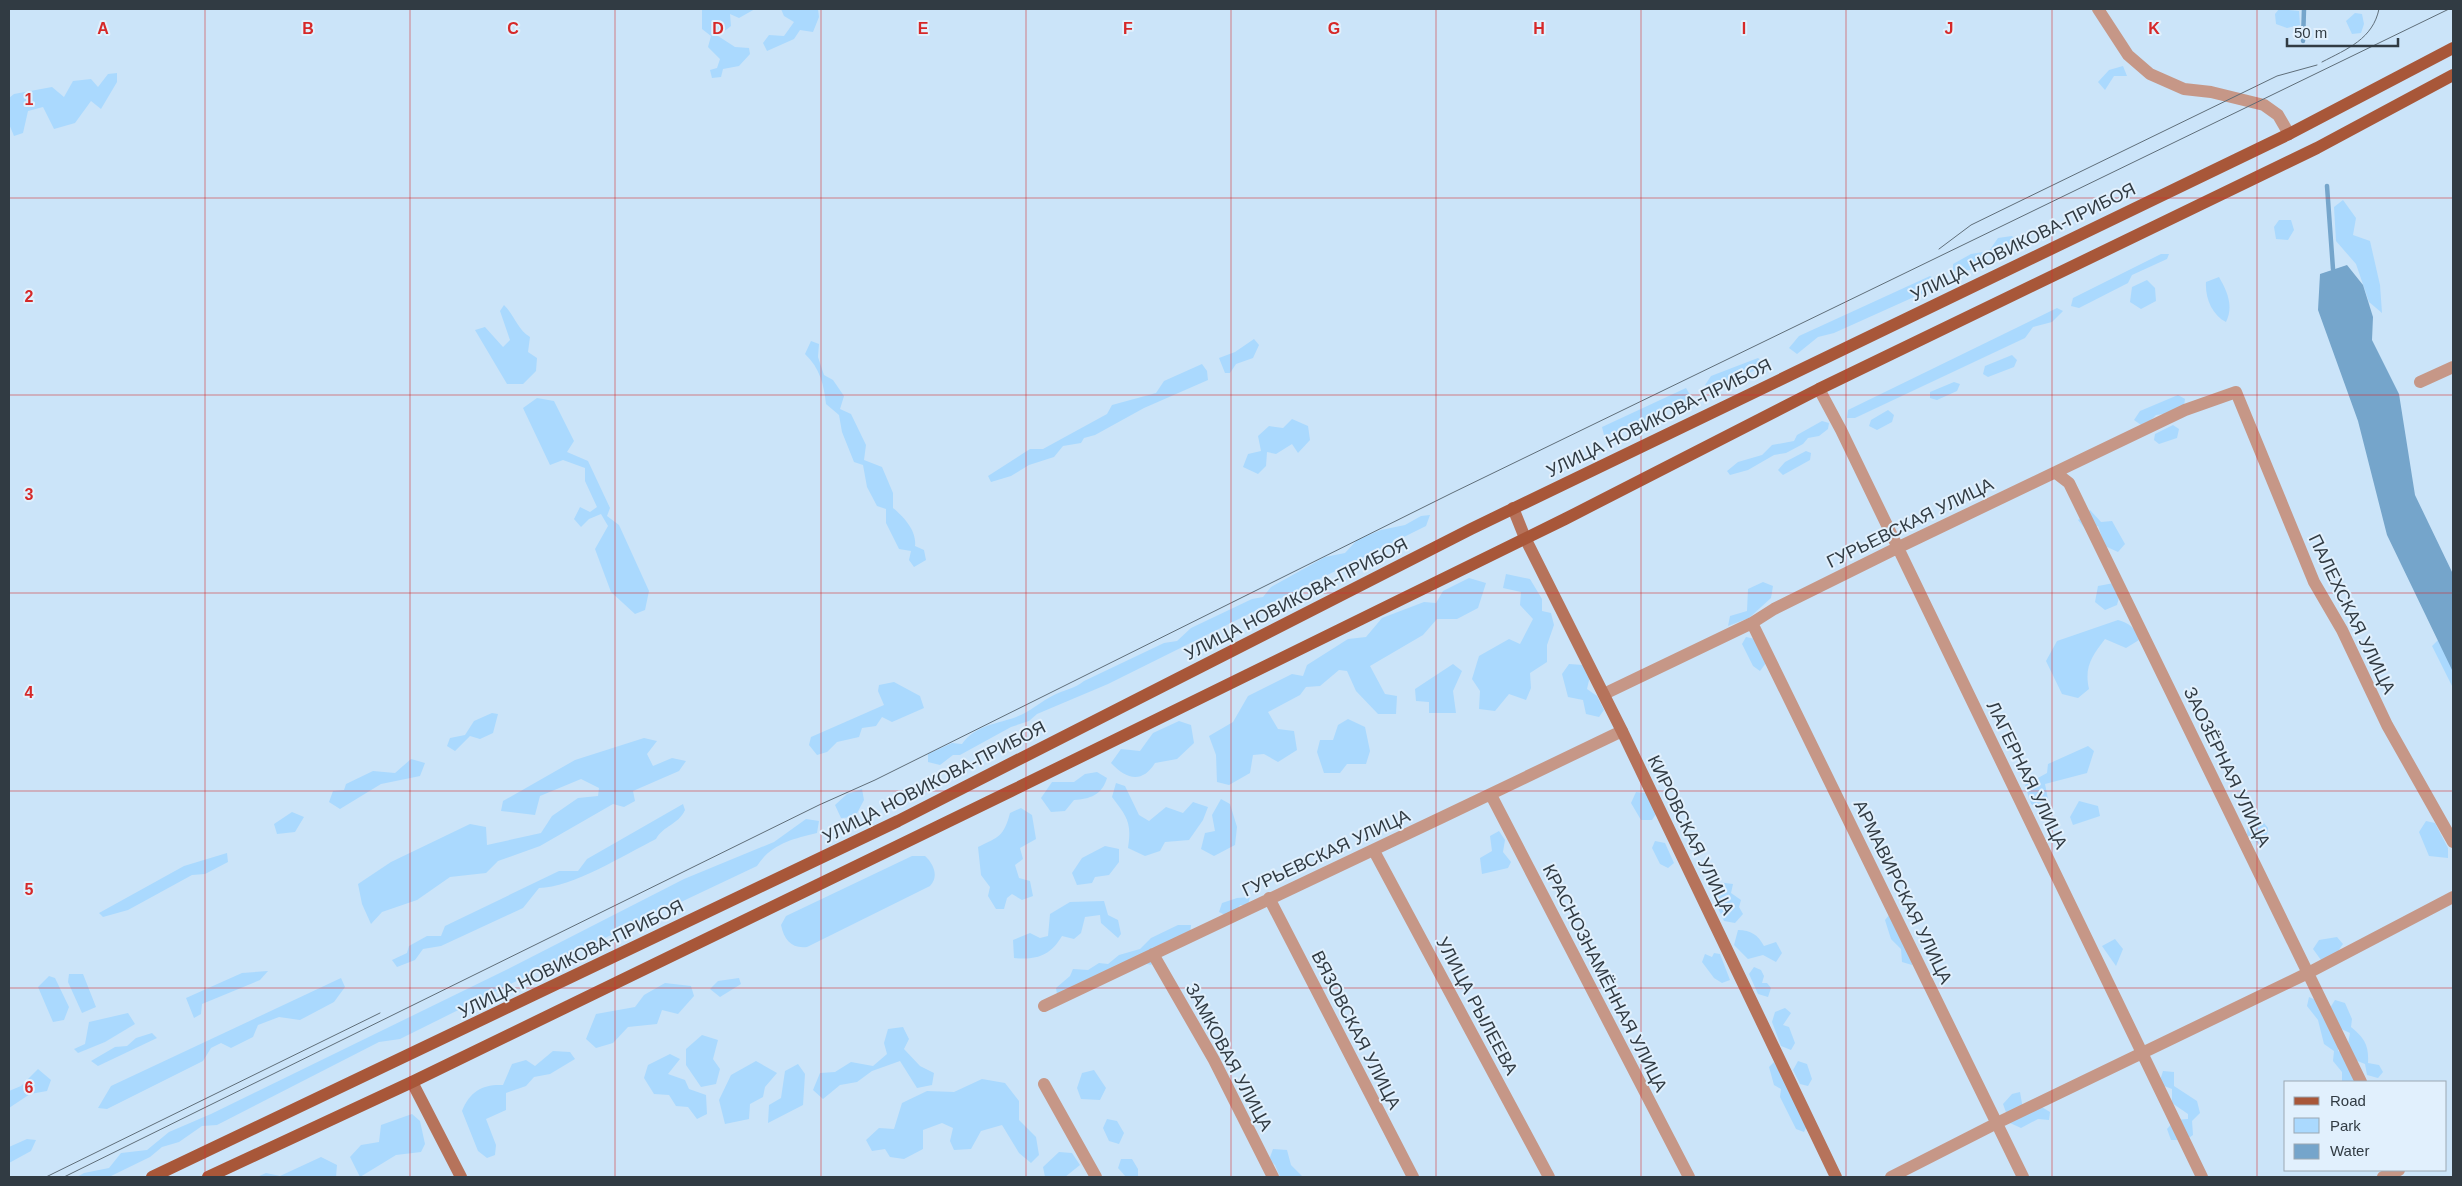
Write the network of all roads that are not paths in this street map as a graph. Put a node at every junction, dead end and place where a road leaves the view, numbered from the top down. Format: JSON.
{"nodes":[{"id":1,"x":2098,"y":9,"type":"edge"},
{"id":2,"x":2453,"y":48,"type":"edge"},
{"id":3,"x":2453,"y":75,"type":"edge"},
{"id":4,"x":2288,"y":134,"type":"junction"},
{"id":5,"x":2453,"y":367,"type":"edge"},
{"id":6,"x":2420,"y":382,"type":"dead end"},
{"id":7,"x":1819,"y":389,"type":"junction"},
{"id":8,"x":2236,"y":392,"type":"joint"},
{"id":9,"x":2056,"y":473,"type":"junction"},
{"id":10,"x":1513,"y":508,"type":"junction"},
{"id":11,"x":1525,"y":538,"type":"junction"},
{"id":12,"x":1898,"y":548,"type":"junction"},
{"id":13,"x":1752,"y":623,"type":"junction"},
{"id":14,"x":1604,"y":694,"type":"junction"},
{"id":15,"x":1622,"y":731,"type":"junction"},
{"id":16,"x":1490,"y":795,"type":"junction"},
{"id":17,"x":2453,"y":842,"type":"edge"},
{"id":18,"x":1374,"y":851,"type":"junction"},
{"id":19,"x":2453,"y":897,"type":"edge"},
{"id":20,"x":1269,"y":898,"type":"junction"},
{"id":21,"x":1153,"y":954,"type":"junction"},
{"id":22,"x":2308,"y":973,"type":"junction"},
{"id":23,"x":1044,"y":1006,"type":"dead end"},
{"id":24,"x":2141,"y":1053,"type":"junction"},
{"id":25,"x":2361,"y":1081,"type":"edge"},
{"id":26,"x":412,"y":1082,"type":"junction"},
{"id":27,"x":1044,"y":1084,"type":"dead end"},
{"id":28,"x":1997,"y":1123,"type":"junction"},
{"id":29,"x":2398,"y":1171,"type":"edge"},
{"id":30,"x":152,"y":1177,"type":"edge"},
{"id":31,"x":208,"y":1177,"type":"edge"},
{"id":32,"x":461,"y":1177,"type":"edge"},
{"id":33,"x":1096,"y":1177,"type":"edge"},
{"id":34,"x":1274,"y":1177,"type":"edge"},
{"id":35,"x":1412,"y":1177,"type":"edge"},
{"id":36,"x":1549,"y":1177,"type":"edge"},
{"id":37,"x":1689,"y":1177,"type":"edge"},
{"id":38,"x":1836,"y":1177,"type":"edge"},
{"id":39,"x":1891,"y":1177,"type":"edge"},
{"id":40,"x":2023,"y":1177,"type":"edge"},
{"id":41,"x":2202,"y":1177,"type":"edge"},
{"id":42,"x":2383,"y":1177,"type":"edge"}],
"edges":[{"from":1,"to":4,"type":"street"},
{"from":2,"to":4,"type":"main road","name":"УЛИЦА НОВИКОВА-ПРИБОЯ"},
{"from":3,"to":7,"type":"main road"},
{"from":4,"to":10,"type":"main road","name":"УЛИЦА НОВИКОВА-ПРИБОЯ"},
{"from":5,"to":6,"type":"street"},
{"from":7,"to":11,"type":"main road"},
{"from":7,"to":12,"type":"street","name":"ЛАГЕРНАЯ УЛИЦА"},
{"from":8,"to":9,"type":"street","name":"ГУРЬЕВСКАЯ УЛИЦА"},
{"from":8,"to":17,"type":"street","name":"ПАЛЕХСКАЯ УЛИЦА"},
{"from":9,"to":12,"type":"street","name":"ГУРЬЕВСКАЯ УЛИЦА"},
{"from":9,"to":22,"type":"street","name":"ЗАОЗЁРНАЯ УЛИЦА"},
{"from":10,"to":11,"type":"street","name":"КИРОВСКАЯ УЛИЦА"},
{"from":10,"to":30,"type":"main road","name":"УЛИЦА НОВИКОВА-ПРИБОЯ"},
{"from":11,"to":14,"type":"street","name":"КИРОВСКАЯ УЛИЦА"},
{"from":11,"to":26,"type":"main road"},
{"from":12,"to":13,"type":"street","name":"ГУРЬЕВСКАЯ УЛИЦА"},
{"from":12,"to":24,"type":"street","name":"ЛАГЕРНАЯ УЛИЦА"},
{"from":13,"to":14,"type":"street","name":"ГУРЬЕВСКАЯ УЛИЦА"},
{"from":13,"to":28,"type":"street","name":"АРМАВИРСКАЯ УЛИЦА"},
{"from":14,"to":15,"type":"street","name":"КИРОВСКАЯ УЛИЦА"},
{"from":15,"to":16,"type":"street","name":"ГУРЬЕВСКАЯ УЛИЦА"},
{"from":15,"to":38,"type":"street","name":"КИРОВСКАЯ УЛИЦА"},
{"from":16,"to":18,"type":"street","name":"ГУРЬЕВСКАЯ УЛИЦА"},
{"from":16,"to":37,"type":"street","name":"КРАСНОЗНАМЁННАЯ УЛИЦА"},
{"from":18,"to":20,"type":"street","name":"ГУРЬЕВСКАЯ УЛИЦА"},
{"from":18,"to":36,"type":"street","name":"УЛИЦА РЫЛЕЕВА"},
{"from":19,"to":22,"type":"street"},
{"from":20,"to":21,"type":"street","name":"ГУРЬЕВСКАЯ УЛИЦА"},
{"from":20,"to":35,"type":"street","name":"ВЯЗОВСКАЯ УЛИЦА"},
{"from":21,"to":23,"type":"street","name":"ГУРЬЕВСКАЯ УЛИЦА"},
{"from":21,"to":34,"type":"street","name":"ЗАМКОВАЯ УЛИЦА"},
{"from":22,"to":24,"type":"street"},
{"from":22,"to":25,"type":"street","name":"ЗАОЗЁРНАЯ УЛИЦА"},
{"from":24,"to":28,"type":"street"},
{"from":24,"to":41,"type":"street","name":"ЛАГЕРНАЯ УЛИЦА"},
{"from":26,"to":31,"type":"main road"},
{"from":26,"to":32,"type":"street"},
{"from":27,"to":33,"type":"street"},
{"from":28,"to":39,"type":"street"},
{"from":28,"to":40,"type":"street","name":"АРМАВИРСКАЯ УЛИЦА"},
{"from":29,"to":42,"type":"street"}]}
